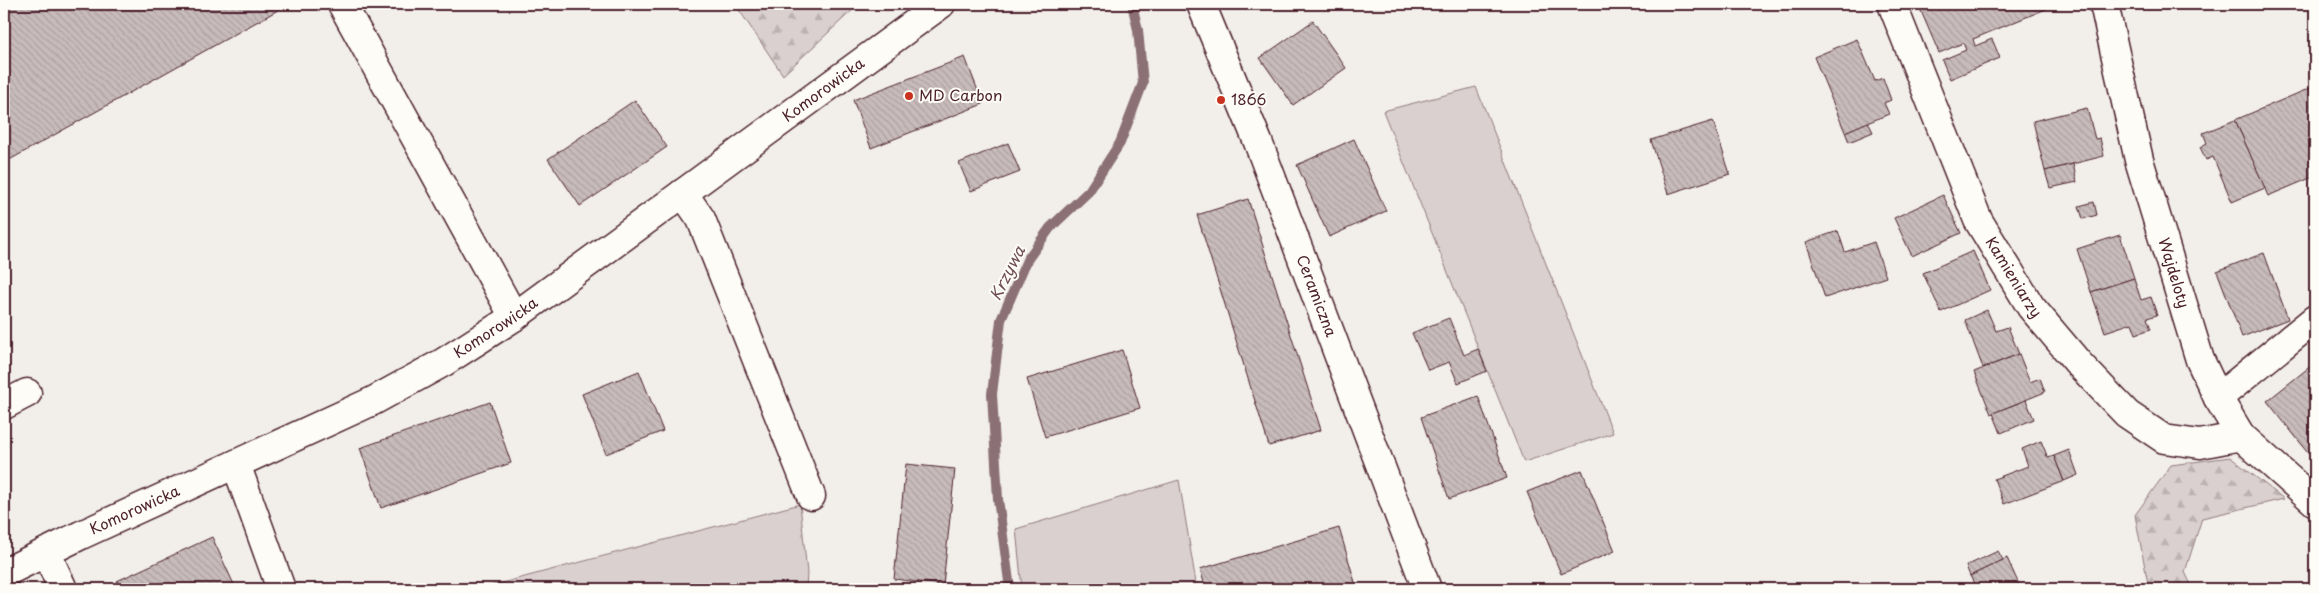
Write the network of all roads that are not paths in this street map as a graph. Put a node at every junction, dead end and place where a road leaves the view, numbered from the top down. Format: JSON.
{"nodes":[{"id":1,"x":342,"y":4,"type":"edge"},
{"id":2,"x":941,"y":4,"type":"edge"},
{"id":3,"x":1200,"y":4,"type":"edge"},
{"id":4,"x":1892,"y":4,"type":"edge"},
{"id":5,"x":2104,"y":4,"type":"edge"},
{"id":6,"x":683,"y":193,"type":"junction"},
{"id":7,"x":514,"y":316,"type":"junction"},
{"id":8,"x":2315,"y":319,"type":"edge"},
{"id":9,"x":2218,"y":398,"type":"junction"},
{"id":10,"x":2241,"y":436,"type":"junction"},
{"id":11,"x":236,"y":464,"type":"junction"},
{"id":12,"x":811,"y":496,"type":"dead end"},
{"id":13,"x":2315,"y":502,"type":"edge"},
{"id":14,"x":46,"y":552,"type":"junction"},
{"id":15,"x":269,"y":555,"type":"junction"},
{"id":16,"x":4,"y":573,"type":"edge"},
{"id":17,"x":64,"y":589,"type":"edge"},
{"id":18,"x":271,"y":589,"type":"edge"},
{"id":19,"x":281,"y":589,"type":"edge"},
{"id":20,"x":1427,"y":589,"type":"edge"}],
"edges":[{"from":1,"to":7,"type":"street"},
{"from":2,"to":6,"type":"street","name":"Komorowicka"},
{"from":3,"to":20,"type":"street","name":"Ceramiczna"},
{"from":4,"to":10,"type":"street","name":"Kamieniarzy"},
{"from":5,"to":9,"type":"street","name":"Wajdeloty"},
{"from":6,"to":7,"type":"street","name":"Komorowicka"},
{"from":6,"to":12,"type":"street"},
{"from":7,"to":11,"type":"street","name":"Komorowicka"},
{"from":8,"to":9,"type":"street"},
{"from":9,"to":10,"type":"street","name":"Wajdeloty"},
{"from":10,"to":13,"type":"street","name":"Wajdeloty"},
{"from":11,"to":14,"type":"street","name":"Komorowicka"},
{"from":11,"to":15,"type":"street"},
{"from":14,"to":16,"type":"street","name":"Komorowicka"},
{"from":14,"to":17,"type":"street"},
{"from":15,"to":18,"type":"street"},
{"from":15,"to":19,"type":"street"}]}
